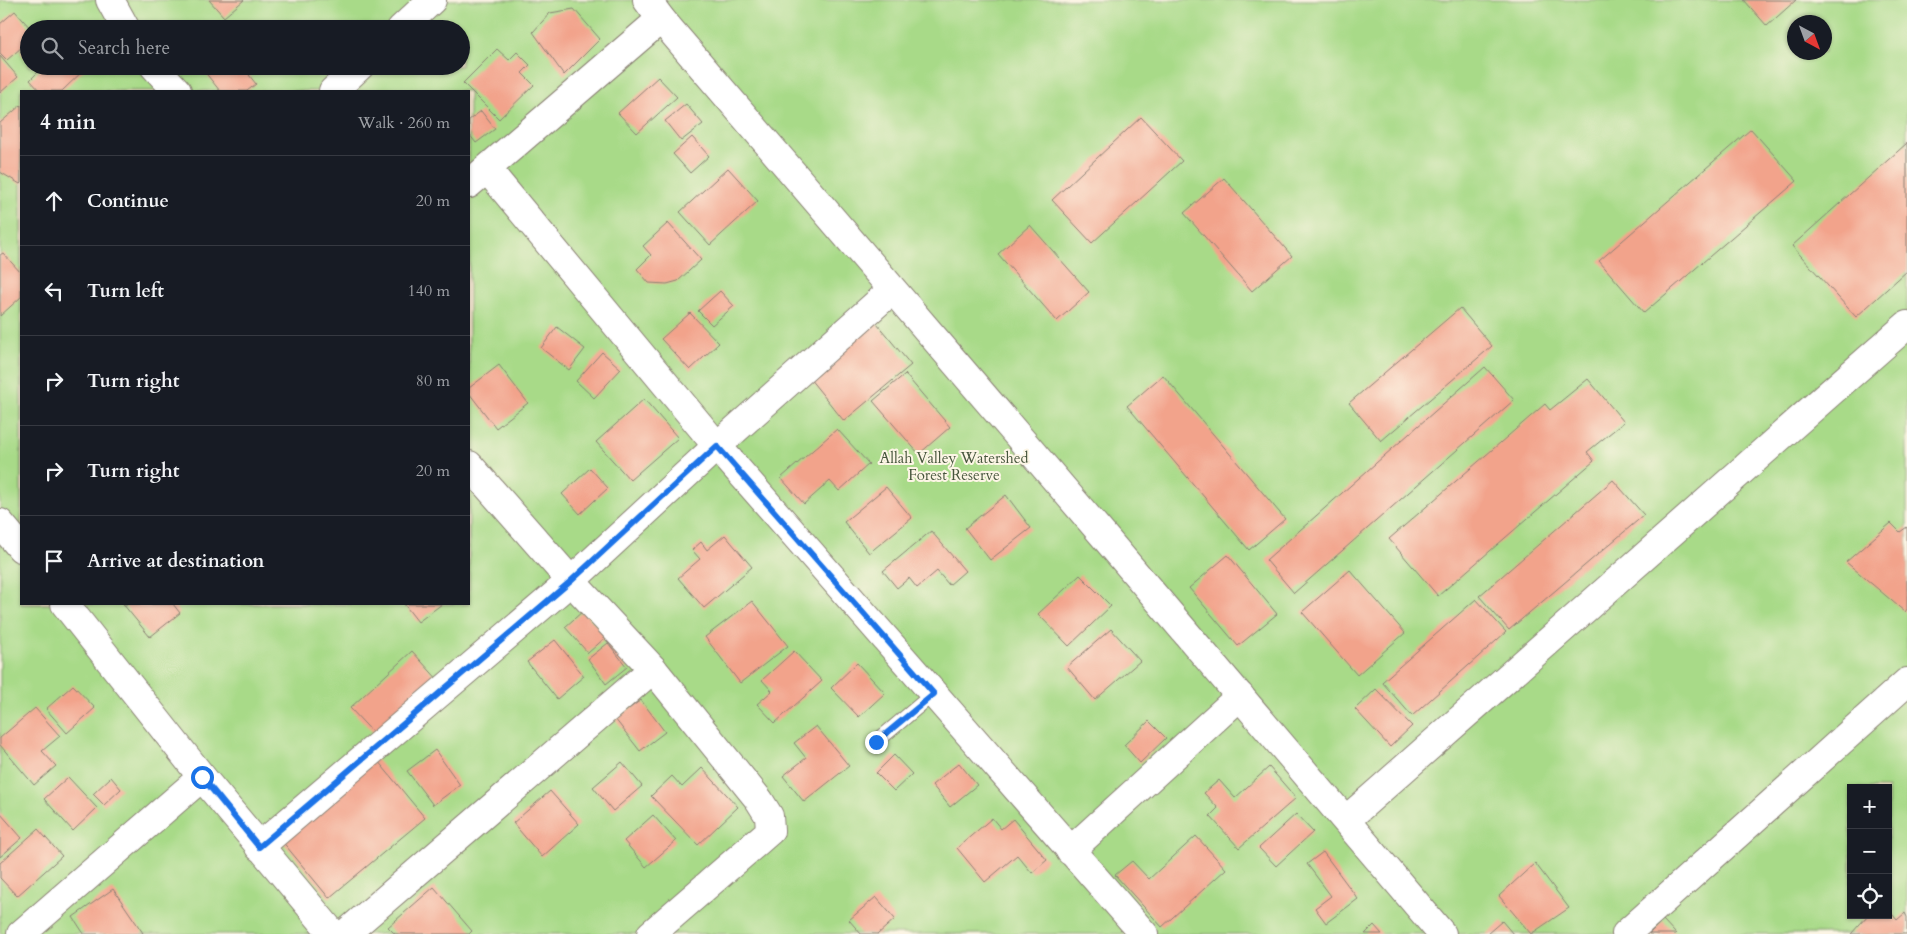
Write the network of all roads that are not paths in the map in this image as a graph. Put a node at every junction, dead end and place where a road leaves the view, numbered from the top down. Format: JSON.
{"nodes":[{"id":1,"x":110,"y":0,"type":"edge"},
{"id":2,"x":432,"y":0,"type":"edge"},
{"id":3,"x":654,"y":10,"type":"edge"},
{"id":4,"x":121,"y":20,"type":"edge"},
{"id":5,"x":411,"y":20,"type":"edge"},
{"id":6,"x":162,"y":75,"type":"edge"},
{"id":7,"x":350,"y":75,"type":"edge"},
{"id":8,"x":176,"y":90,"type":"edge"},
{"id":9,"x":334,"y":90,"type":"edge"},
{"id":10,"x":478,"y":177,"type":"edge"},
{"id":11,"x":892,"y":290,"type":"junction"},
{"id":12,"x":1907,"y":326,"type":"edge"},
{"id":13,"x":717,"y":446,"type":"junction"},
{"id":14,"x":470,"y":466,"type":"edge"},
{"id":15,"x":571,"y":581,"type":"junction"},
{"id":16,"x":66,"y":605,"type":"edge"},
{"id":17,"x":653,"y":669,"type":"junction"},
{"id":18,"x":1907,"y":682,"type":"edge"},
{"id":19,"x":934,"y":694,"type":"junction"},
{"id":20,"x":1240,"y":696,"type":"junction"},
{"id":21,"x":876,"y":742,"type":"dead end"},
{"id":22,"x":202,"y":777,"type":"junction"},
{"id":23,"x":1346,"y":820,"type":"junction"},
{"id":24,"x":259,"y":847,"type":"junction"},
{"id":25,"x":1070,"y":851,"type":"junction"},
{"id":26,"x":21,"y":934,"type":"edge"},
{"id":27,"x":333,"y":934,"type":"edge"},
{"id":28,"x":345,"y":934,"type":"edge"},
{"id":29,"x":650,"y":934,"type":"edge"},
{"id":30,"x":1144,"y":934,"type":"edge"},
{"id":31,"x":1442,"y":934,"type":"edge"},
{"id":32,"x":1626,"y":934,"type":"edge"}],
"edges":[{"from":1,"to":4,"type":"street"},
{"from":2,"to":5,"type":"street"},
{"from":3,"to":10,"type":"street"},
{"from":3,"to":11,"type":"street"},
{"from":6,"to":8,"type":"street"},
{"from":7,"to":9,"type":"street"},
{"from":10,"to":13,"type":"street"},
{"from":11,"to":13,"type":"street"},
{"from":11,"to":20,"type":"street"},
{"from":12,"to":23,"type":"street"},
{"from":13,"to":15,"type":"street"},
{"from":13,"to":19,"type":"street"},
{"from":14,"to":15,"type":"street"},
{"from":15,"to":17,"type":"street"},
{"from":15,"to":24,"type":"street"},
{"from":16,"to":22,"type":"street"},
{"from":17,"to":28,"type":"street"},
{"from":17,"to":29,"type":"street"},
{"from":18,"to":32,"type":"street"},
{"from":19,"to":21,"type":"lane"},
{"from":19,"to":25,"type":"street"},
{"from":20,"to":23,"type":"street"},
{"from":20,"to":25,"type":"street"},
{"from":22,"to":24,"type":"street"},
{"from":22,"to":26,"type":"street"},
{"from":23,"to":31,"type":"street"},
{"from":24,"to":27,"type":"street"},
{"from":25,"to":30,"type":"street"}]}
